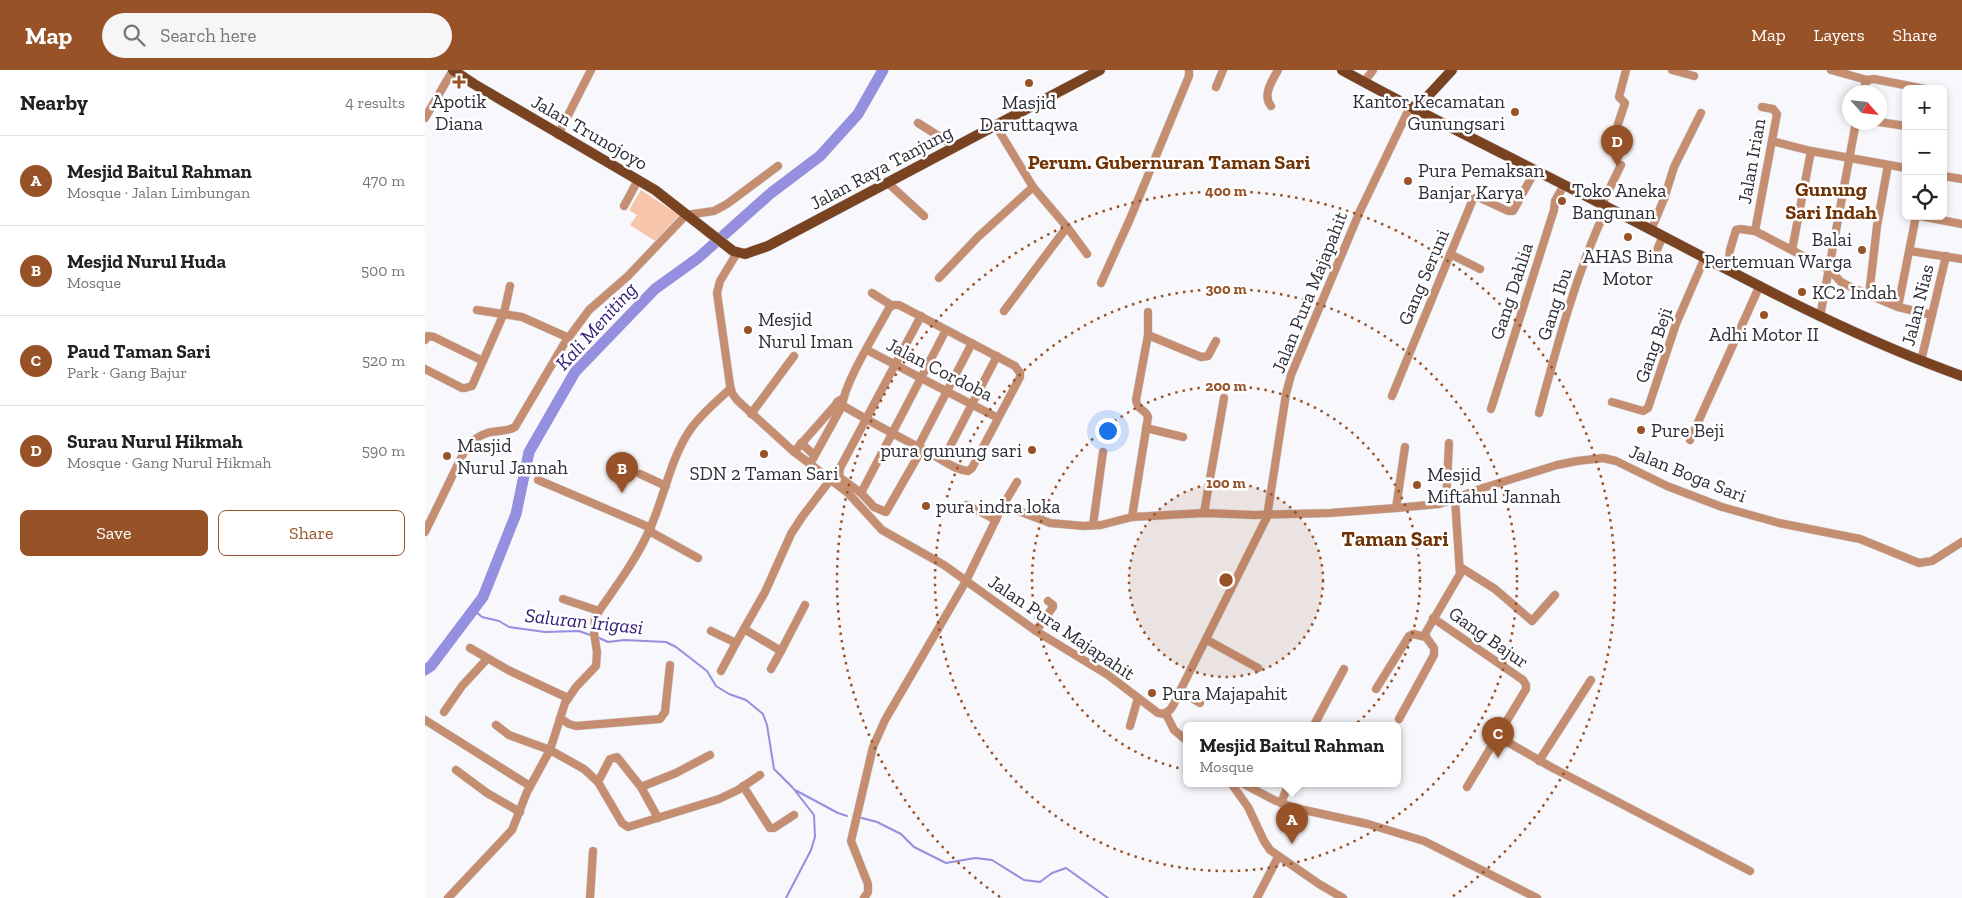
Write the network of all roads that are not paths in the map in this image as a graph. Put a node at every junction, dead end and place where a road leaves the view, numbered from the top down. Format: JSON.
{"nodes":[{"id":1,"x":453,"y":70,"type":"edge"},
{"id":2,"x":591,"y":70,"type":"edge"},
{"id":3,"x":1100,"y":70,"type":"edge"},
{"id":4,"x":1189,"y":70,"type":"edge"},
{"id":5,"x":1223,"y":70,"type":"edge"},
{"id":6,"x":1278,"y":70,"type":"edge"},
{"id":7,"x":1342,"y":70,"type":"edge"},
{"id":8,"x":1373,"y":70,"type":"edge"},
{"id":9,"x":1452,"y":70,"type":"edge"},
{"id":10,"x":1626,"y":70,"type":"edge"},
{"id":11,"x":1672,"y":70,"type":"edge"},
{"id":12,"x":1831,"y":70,"type":"edge"},
{"id":13,"x":1875,"y":71,"type":"edge"},
{"id":14,"x":1694,"y":76,"type":"dead end"},
{"id":15,"x":1870,"y":80,"type":"junction"},
{"id":16,"x":1364,"y":82,"type":"junction"},
{"id":17,"x":1867,"y":85,"type":"edge"},
{"id":18,"x":1902,"y":85,"type":"edge"},
{"id":19,"x":1216,"y":87,"type":"dead end"},
{"id":20,"x":1271,"y":106,"type":"dead end"},
{"id":21,"x":1762,"y":107,"type":"dead end"},
{"id":22,"x":1413,"y":108,"type":"junction"},
{"id":23,"x":1701,"y":113,"type":"dead end"},
{"id":24,"x":425,"y":118,"type":"edge"},
{"id":25,"x":918,"y":123,"type":"dead end"},
{"id":26,"x":1887,"y":123,"type":"edge"},
{"id":27,"x":1618,"y":124,"type":"dead end"},
{"id":28,"x":1902,"y":125,"type":"edge"},
{"id":29,"x":996,"y":126,"type":"junction"},
{"id":30,"x":1855,"y":130,"type":"edge"},
{"id":31,"x":558,"y":135,"type":"junction"},
{"id":32,"x":1772,"y":142,"type":"junction"},
{"id":33,"x":956,"y":146,"type":"junction"},
{"id":34,"x":1811,"y":151,"type":"junction"},
{"id":35,"x":1850,"y":157,"type":"junction"},
{"id":36,"x":1621,"y":165,"type":"dead end"},
{"id":37,"x":1888,"y":165,"type":"junction"},
{"id":38,"x":777,"y":166,"type":"dead end"},
{"id":39,"x":1902,"y":167,"type":"edge"},
{"id":40,"x":1535,"y":171,"type":"junction"},
{"id":41,"x":1947,"y":177,"type":"edge"},
{"id":42,"x":1962,"y":179,"type":"edge"},
{"id":43,"x":638,"y":180,"type":"junction"},
{"id":44,"x":889,"y":184,"type":"junction"},
{"id":45,"x":1564,"y":185,"type":"junction"},
{"id":46,"x":1033,"y":187,"type":"junction"},
{"id":47,"x":624,"y":206,"type":"dead end"},
{"id":48,"x":1605,"y":206,"type":"junction"},
{"id":49,"x":686,"y":215,"type":"junction"},
{"id":50,"x":924,"y":216,"type":"dead end"},
{"id":51,"x":1915,"y":220,"type":"edge"},
{"id":52,"x":1941,"y":220,"type":"edge"},
{"id":53,"x":1962,"y":224,"type":"edge"},
{"id":54,"x":1067,"y":227,"type":"junction"},
{"id":55,"x":1651,"y":230,"type":"junction"},
{"id":56,"x":1755,"y":231,"type":"junction"},
{"id":57,"x":1663,"y":236,"type":"junction"},
{"id":58,"x":1792,"y":250,"type":"junction"},
{"id":59,"x":1910,"y":251,"type":"junction"},
{"id":60,"x":737,"y":253,"type":"junction"},
{"id":61,"x":1087,"y":254,"type":"dead end"},
{"id":62,"x":1450,"y":254,"type":"junction"},
{"id":63,"x":1946,"y":256,"type":"junction"},
{"id":64,"x":1705,"y":257,"type":"junction"},
{"id":65,"x":1962,"y":259,"type":"edge"},
{"id":66,"x":1653,"y":260,"type":"dead end"},
{"id":67,"x":1480,"y":269,"type":"dead end"},
{"id":68,"x":1728,"y":269,"type":"junction"},
{"id":69,"x":1830,"y":270,"type":"junction"},
{"id":70,"x":939,"y":278,"type":"dead end"},
{"id":71,"x":1101,"y":284,"type":"dead end"},
{"id":72,"x":1760,"y":285,"type":"junction"},
{"id":73,"x":510,"y":286,"type":"dead end"},
{"id":74,"x":872,"y":293,"type":"dead end"},
{"id":75,"x":1869,"y":295,"type":"junction"},
{"id":76,"x":894,"y":305,"type":"junction"},
{"id":77,"x":1898,"y":307,"type":"junction"},
{"id":78,"x":477,"y":310,"type":"dead end"},
{"id":79,"x":1004,"y":312,"type":"dead end"},
{"id":80,"x":1149,"y":312,"type":"dead end"},
{"id":81,"x":504,"y":313,"type":"junction"},
{"id":82,"x":1932,"y":315,"type":"junction"},
{"id":83,"x":921,"y":316,"type":"junction"},
{"id":84,"x":1821,"y":317,"type":"junction"},
{"id":85,"x":946,"y":330,"type":"junction"},
{"id":86,"x":1149,"y":335,"type":"junction"},
{"id":87,"x":569,"y":338,"type":"junction"},
{"id":88,"x":425,"y":340,"type":"edge"},
{"id":89,"x":1216,"y":340,"type":"dead end"},
{"id":90,"x":972,"y":343,"type":"junction"},
{"id":91,"x":867,"y":350,"type":"junction"},
{"id":92,"x":794,"y":356,"type":"dead end"},
{"id":93,"x":997,"y":356,"type":"junction"},
{"id":94,"x":483,"y":361,"type":"junction"},
{"id":95,"x":1921,"y":361,"type":"junction"},
{"id":96,"x":895,"y":364,"type":"junction"},
{"id":97,"x":425,"y":369,"type":"edge"},
{"id":98,"x":1962,"y":376,"type":"edge"},
{"id":99,"x":920,"y":377,"type":"junction"},
{"id":100,"x":730,"y":389,"type":"junction"},
{"id":101,"x":945,"y":394,"type":"junction"},
{"id":102,"x":1392,"y":396,"type":"dead end"},
{"id":103,"x":1224,"y":398,"type":"dead end"},
{"id":104,"x":841,"y":402,"type":"junction"},
{"id":105,"x":1612,"y":402,"type":"dead end"},
{"id":106,"x":972,"y":404,"type":"junction"},
{"id":107,"x":1491,"y":409,"type":"dead end"},
{"id":108,"x":1539,"y":413,"type":"dead end"},
{"id":109,"x":751,"y":414,"type":"junction"},
{"id":110,"x":998,"y":418,"type":"junction"},
{"id":111,"x":865,"y":421,"type":"junction"},
{"id":112,"x":1146,"y":428,"type":"junction"},
{"id":113,"x":892,"y":432,"type":"junction"},
{"id":114,"x":1183,"y":437,"type":"dead end"},
{"id":115,"x":1690,"y":440,"type":"dead end"},
{"id":116,"x":801,"y":443,"type":"junction"},
{"id":117,"x":1449,"y":443,"type":"dead end"},
{"id":118,"x":1405,"y":447,"type":"dead end"},
{"id":119,"x":920,"y":448,"type":"junction"},
{"id":120,"x":794,"y":452,"type":"junction"},
{"id":121,"x":1103,"y":452,"type":"dead end"},
{"id":122,"x":815,"y":455,"type":"junction"},
{"id":123,"x":943,"y":460,"type":"junction"},
{"id":124,"x":810,"y":464,"type":"junction"},
{"id":125,"x":640,"y":474,"type":"dead end"},
{"id":126,"x":831,"y":479,"type":"junction"},
{"id":127,"x":538,"y":480,"type":"dead end"},
{"id":128,"x":1017,"y":482,"type":"dead end"},
{"id":129,"x":666,"y":486,"type":"junction"},
{"id":130,"x":861,"y":494,"type":"junction"},
{"id":131,"x":1455,"y":499,"type":"junction"},
{"id":132,"x":1446,"y":502,"type":"junction"},
{"id":133,"x":967,"y":505,"type":"dead end"},
{"id":134,"x":1003,"y":505,"type":"junction"},
{"id":135,"x":1396,"y":508,"type":"junction"},
{"id":136,"x":1204,"y":513,"type":"junction"},
{"id":137,"x":1268,"y":514,"type":"junction"},
{"id":138,"x":428,"y":517,"type":"edge"},
{"id":139,"x":1132,"y":517,"type":"junction"},
{"id":140,"x":996,"y":520,"type":"junction"},
{"id":141,"x":1093,"y":525,"type":"junction"},
{"id":142,"x":650,"y":530,"type":"junction"},
{"id":143,"x":425,"y":532,"type":"edge"},
{"id":144,"x":1962,"y":542,"type":"edge"},
{"id":145,"x":698,"y":558,"type":"dead end"},
{"id":146,"x":1460,"y":567,"type":"junction"},
{"id":147,"x":966,"y":581,"type":"junction"},
{"id":148,"x":1555,"y":596,"type":"dead end"},
{"id":149,"x":563,"y":600,"type":"dead end"},
{"id":150,"x":1048,"y":601,"type":"dead end"},
{"id":151,"x":805,"y":605,"type":"dead end"},
{"id":152,"x":599,"y":611,"type":"junction"},
{"id":153,"x":1433,"y":618,"type":"junction"},
{"id":154,"x":744,"y":629,"type":"junction"},
{"id":155,"x":711,"y":631,"type":"dead end"},
{"id":156,"x":1037,"y":631,"type":"junction"},
{"id":157,"x":1426,"y":637,"type":"junction"},
{"id":158,"x":1207,"y":640,"type":"junction"},
{"id":159,"x":736,"y":644,"type":"junction"},
{"id":160,"x":470,"y":648,"type":"dead end"},
{"id":161,"x":781,"y":651,"type":"junction"},
{"id":162,"x":487,"y":659,"type":"junction"},
{"id":163,"x":670,"y":665,"type":"dead end"},
{"id":164,"x":1258,"y":668,"type":"dead end"},
{"id":165,"x":771,"y":669,"type":"dead end"},
{"id":166,"x":1344,"y":669,"type":"dead end"},
{"id":167,"x":721,"y":671,"type":"dead end"},
{"id":168,"x":1591,"y":680,"type":"dead end"},
{"id":169,"x":1377,"y":689,"type":"dead end"},
{"id":170,"x":1180,"y":692,"type":"junction"},
{"id":171,"x":568,"y":698,"type":"junction"},
{"id":172,"x":1138,"y":698,"type":"junction"},
{"id":173,"x":1200,"y":703,"type":"dead end"},
{"id":174,"x":444,"y":712,"type":"dead end"},
{"id":175,"x":1166,"y":714,"type":"junction"},
{"id":176,"x":560,"y":718,"type":"junction"},
{"id":177,"x":1399,"y":719,"type":"dead end"},
{"id":178,"x":425,"y":720,"type":"edge"},
{"id":179,"x":1316,"y":722,"type":"edge"},
{"id":180,"x":496,"y":725,"type":"dead end"},
{"id":181,"x":1130,"y":726,"type":"dead end"},
{"id":182,"x":1497,"y":736,"type":"junction"},
{"id":183,"x":1183,"y":738,"type":"edge"},
{"id":184,"x":550,"y":750,"type":"junction"},
{"id":185,"x":711,"y":755,"type":"dead end"},
{"id":186,"x":1539,"y":761,"type":"junction"},
{"id":187,"x":456,"y":770,"type":"dead end"},
{"id":188,"x":760,"y":775,"type":"dead end"},
{"id":189,"x":598,"y":782,"type":"junction"},
{"id":190,"x":530,"y":786,"type":"junction"},
{"id":191,"x":743,"y":786,"type":"junction"},
{"id":192,"x":641,"y":787,"type":"junction"},
{"id":193,"x":1234,"y":787,"type":"edge"},
{"id":194,"x":1250,"y":787,"type":"edge"},
{"id":195,"x":1287,"y":787,"type":"edge"},
{"id":196,"x":1467,"y":787,"type":"dead end"},
{"id":197,"x":1281,"y":803,"type":"junction"},
{"id":198,"x":520,"y":812,"type":"junction"},
{"id":199,"x":794,"y":815,"type":"dead end"},
{"id":200,"x":657,"y":818,"type":"junction"},
{"id":201,"x":593,"y":850,"type":"dead end"},
{"id":202,"x":1278,"y":857,"type":"junction"},
{"id":203,"x":1750,"y":871,"type":"dead end"},
{"id":204,"x":450,"y":897,"type":"edge"},
{"id":205,"x":590,"y":898,"type":"edge"},
{"id":206,"x":864,"y":898,"type":"edge"},
{"id":207,"x":1257,"y":898,"type":"edge"},
{"id":208,"x":1343,"y":898,"type":"edge"},
{"id":209,"x":1537,"y":898,"type":"edge"}],
"edges":[{"from":1,"to":24,"type":"street"},
{"from":1,"to":31,"type":"main road","name":"Jalan Trunojoyo"},
{"from":2,"to":31,"type":"street"},
{"from":3,"to":29,"type":"main road","name":"Jalan Raya Tanjung"},
{"from":4,"to":71,"type":"street"},
{"from":5,"to":19,"type":"street"},
{"from":6,"to":20,"type":"street"},
{"from":7,"to":16,"type":"main road"},
{"from":8,"to":16,"type":"street"},
{"from":9,"to":22,"type":"main road"},
{"from":10,"to":27,"type":"street"},
{"from":11,"to":14,"type":"street"},
{"from":12,"to":15,"type":"street"},
{"from":13,"to":15,"type":"street"},
{"from":15,"to":17,"type":"street"},
{"from":15,"to":18,"type":"street"},
{"from":16,"to":22,"type":"main road"},
{"from":21,"to":32,"type":"street","name":"Jalan Irian"},
{"from":22,"to":40,"type":"main road"},
{"from":22,"to":137,"type":"street","name":"Jalan Pura Majapahit"},
{"from":23,"to":55,"type":"street"},
{"from":25,"to":33,"type":"street"},
{"from":26,"to":28,"type":"street"},
{"from":29,"to":33,"type":"main road","name":"Jalan Raya Tanjung"},
{"from":29,"to":46,"type":"street"},
{"from":30,"to":35,"type":"street"},
{"from":31,"to":43,"type":"main road","name":"Jalan Trunojoyo"},
{"from":32,"to":34,"type":"street"},
{"from":32,"to":56,"type":"street","name":"Jalan Irian"},
{"from":33,"to":44,"type":"main road","name":"Jalan Raya Tanjung"},
{"from":34,"to":35,"type":"street"},
{"from":34,"to":58,"type":"street"},
{"from":35,"to":37,"type":"street"},
{"from":35,"to":69,"type":"street"},
{"from":36,"to":48,"type":"street","name":"Gang Ibu"},
{"from":37,"to":39,"type":"street"},
{"from":37,"to":75,"type":"street"},
{"from":38,"to":49,"type":"street"},
{"from":40,"to":45,"type":"main road"},
{"from":40,"to":62,"type":"street","name":"Gang Seruni"},
{"from":41,"to":42,"type":"street"},
{"from":43,"to":47,"type":"street"},
{"from":43,"to":49,"type":"main road","name":"Jalan Trunojoyo"},
{"from":44,"to":50,"type":"street"},
{"from":44,"to":60,"type":"main road","name":"Jalan Raya Tanjung"},
{"from":45,"to":48,"type":"main road"},
{"from":45,"to":107,"type":"street","name":"Gang Dahlia"},
{"from":46,"to":54,"type":"street"},
{"from":46,"to":70,"type":"street"},
{"from":48,"to":55,"type":"main road"},
{"from":48,"to":108,"type":"street","name":"Gang Ibu"},
{"from":49,"to":60,"type":"main road","name":"Jalan Trunojoyo"},
{"from":49,"to":87,"type":"street"},
{"from":51,"to":59,"type":"street"},
{"from":52,"to":53,"type":"street"},
{"from":54,"to":61,"type":"street"},
{"from":54,"to":79,"type":"street"},
{"from":55,"to":57,"type":"main road"},
{"from":56,"to":58,"type":"street"},
{"from":56,"to":68,"type":"street"},
{"from":57,"to":64,"type":"main road"},
{"from":57,"to":66,"type":"street"},
{"from":58,"to":69,"type":"street"},
{"from":59,"to":63,"type":"street"},
{"from":59,"to":77,"type":"street"},
{"from":60,"to":100,"type":"street"},
{"from":62,"to":67,"type":"street"},
{"from":62,"to":102,"type":"street","name":"Gang Seruni"},
{"from":63,"to":65,"type":"street"},
{"from":63,"to":82,"type":"street","name":"Jalan Nias"},
{"from":64,"to":68,"type":"main road"},
{"from":64,"to":105,"type":"street","name":"Gang Beji"},
{"from":68,"to":72,"type":"main road"},
{"from":69,"to":75,"type":"street"},
{"from":69,"to":84,"type":"street"},
{"from":72,"to":84,"type":"main road"},
{"from":72,"to":115,"type":"street"},
{"from":73,"to":81,"type":"street"},
{"from":74,"to":76,"type":"street"},
{"from":75,"to":77,"type":"street"},
{"from":76,"to":83,"type":"street"},
{"from":76,"to":91,"type":"street"},
{"from":77,"to":82,"type":"street"},
{"from":78,"to":81,"type":"street"},
{"from":80,"to":86,"type":"street"},
{"from":81,"to":87,"type":"street"},
{"from":81,"to":94,"type":"street"},
{"from":82,"to":95,"type":"street","name":"Jalan Nias"},
{"from":83,"to":85,"type":"street"},
{"from":83,"to":96,"type":"street"},
{"from":84,"to":95,"type":"main road"},
{"from":85,"to":90,"type":"street"},
{"from":85,"to":99,"type":"street"},
{"from":86,"to":89,"type":"street"},
{"from":86,"to":112,"type":"street"},
{"from":87,"to":138,"type":"street"},
{"from":88,"to":94,"type":"street"},
{"from":90,"to":93,"type":"street"},
{"from":90,"to":101,"type":"street"},
{"from":91,"to":96,"type":"street","name":"Jalan Cordoba"},
{"from":91,"to":104,"type":"street"},
{"from":92,"to":109,"type":"street"},
{"from":93,"to":106,"type":"street"},
{"from":93,"to":110,"type":"street"},
{"from":94,"to":97,"type":"street"},
{"from":95,"to":98,"type":"main road"},
{"from":96,"to":99,"type":"street","name":"Jalan Cordoba"},
{"from":96,"to":111,"type":"street"},
{"from":99,"to":101,"type":"street","name":"Jalan Cordoba"},
{"from":99,"to":113,"type":"street"},
{"from":100,"to":109,"type":"street","name":"Jalan Pura Majapahit"},
{"from":100,"to":129,"type":"street"},
{"from":101,"to":106,"type":"street","name":"Jalan Cordoba"},
{"from":101,"to":119,"type":"street"},
{"from":103,"to":136,"type":"street"},
{"from":104,"to":111,"type":"street"},
{"from":104,"to":116,"type":"street"},
{"from":104,"to":122,"type":"street"},
{"from":106,"to":110,"type":"street","name":"Jalan Cordoba"},
{"from":106,"to":123,"type":"street"},
{"from":109,"to":120,"type":"street","name":"Jalan Pura Majapahit"},
{"from":110,"to":123,"type":"street"},
{"from":111,"to":113,"type":"street"},
{"from":111,"to":130,"type":"street"},
{"from":112,"to":114,"type":"street"},
{"from":112,"to":139,"type":"street"},
{"from":113,"to":119,"type":"street"},
{"from":113,"to":130,"type":"street"},
{"from":116,"to":120,"type":"street"},
{"from":116,"to":122,"type":"street"},
{"from":117,"to":132,"type":"street"},
{"from":118,"to":135,"type":"street"},
{"from":119,"to":123,"type":"street"},
{"from":119,"to":130,"type":"street"},
{"from":120,"to":124,"type":"street","name":"Jalan Pura Majapahit"},
{"from":121,"to":141,"type":"street"},
{"from":122,"to":124,"type":"street"},
{"from":124,"to":126,"type":"street","name":"Jalan Pura Majapahit"},
{"from":125,"to":129,"type":"street"},
{"from":126,"to":147,"type":"street","name":"Jalan Pura Majapahit"},
{"from":126,"to":154,"type":"street"},
{"from":127,"to":142,"type":"street"},
{"from":128,"to":134,"type":"street"},
{"from":129,"to":142,"type":"street"},
{"from":131,"to":132,"type":"street","name":"Jalan Boga Sari"},
{"from":131,"to":144,"type":"street","name":"Jalan Boga Sari"},
{"from":131,"to":146,"type":"street"},
{"from":132,"to":135,"type":"street","name":"Jalan Boga Sari"},
{"from":133,"to":140,"type":"street"},
{"from":134,"to":140,"type":"street"},
{"from":134,"to":141,"type":"street","name":"Jalan Boga Sari"},
{"from":135,"to":137,"type":"street","name":"Jalan Boga Sari"},
{"from":136,"to":137,"type":"street","name":"Jalan Boga Sari"},
{"from":136,"to":139,"type":"street","name":"Jalan Boga Sari"},
{"from":137,"to":158,"type":"street","name":"Jalan Pura Majapahit"},
{"from":138,"to":143,"type":"street"},
{"from":139,"to":141,"type":"street","name":"Jalan Boga Sari"},
{"from":140,"to":147,"type":"street"},
{"from":142,"to":145,"type":"street"},
{"from":142,"to":152,"type":"street"},
{"from":146,"to":148,"type":"street"},
{"from":146,"to":153,"type":"street"},
{"from":147,"to":156,"type":"street","name":"Jalan Pura Majapahit"},
{"from":147,"to":206,"type":"street"},
{"from":149,"to":152,"type":"street"},
{"from":150,"to":156,"type":"street"},
{"from":151,"to":161,"type":"street"},
{"from":152,"to":171,"type":"street"},
{"from":153,"to":157,"type":"street"},
{"from":153,"to":182,"type":"street","name":"Gang Bajur"},
{"from":154,"to":159,"type":"street"},
{"from":154,"to":161,"type":"street"},
{"from":155,"to":159,"type":"street"},
{"from":156,"to":172,"type":"street","name":"Jalan Pura Majapahit"},
{"from":157,"to":169,"type":"street"},
{"from":157,"to":177,"type":"street"},
{"from":158,"to":164,"type":"street"},
{"from":158,"to":170,"type":"street","name":"Jalan Pura Majapahit"},
{"from":159,"to":167,"type":"street"},
{"from":160,"to":162,"type":"street"},
{"from":161,"to":165,"type":"street"},
{"from":162,"to":171,"type":"street"},
{"from":162,"to":174,"type":"street"},
{"from":163,"to":176,"type":"street"},
{"from":166,"to":179,"type":"street"},
{"from":168,"to":186,"type":"street"},
{"from":170,"to":173,"type":"street"},
{"from":170,"to":175,"type":"street","name":"Jalan Pura Majapahit"},
{"from":171,"to":176,"type":"street"},
{"from":172,"to":175,"type":"street","name":"Jalan Pura Majapahit"},
{"from":172,"to":181,"type":"street"},
{"from":175,"to":183,"type":"street"},
{"from":176,"to":184,"type":"street"},
{"from":178,"to":190,"type":"street"},
{"from":180,"to":184,"type":"street"},
{"from":182,"to":186,"type":"street"},
{"from":182,"to":196,"type":"street","name":"Gang Bajur"},
{"from":184,"to":189,"type":"street"},
{"from":184,"to":190,"type":"street"},
{"from":185,"to":192,"type":"street"},
{"from":186,"to":203,"type":"street"},
{"from":187,"to":198,"type":"street"},
{"from":188,"to":191,"type":"street"},
{"from":189,"to":192,"type":"street"},
{"from":189,"to":200,"type":"street"},
{"from":190,"to":198,"type":"street"},
{"from":191,"to":199,"type":"street"},
{"from":191,"to":200,"type":"street"},
{"from":192,"to":200,"type":"street"},
{"from":193,"to":202,"type":"street"},
{"from":194,"to":197,"type":"street"},
{"from":195,"to":197,"type":"street"},
{"from":197,"to":209,"type":"street"},
{"from":198,"to":204,"type":"street"},
{"from":201,"to":205,"type":"street"},
{"from":202,"to":207,"type":"street"},
{"from":202,"to":208,"type":"street"}]}
